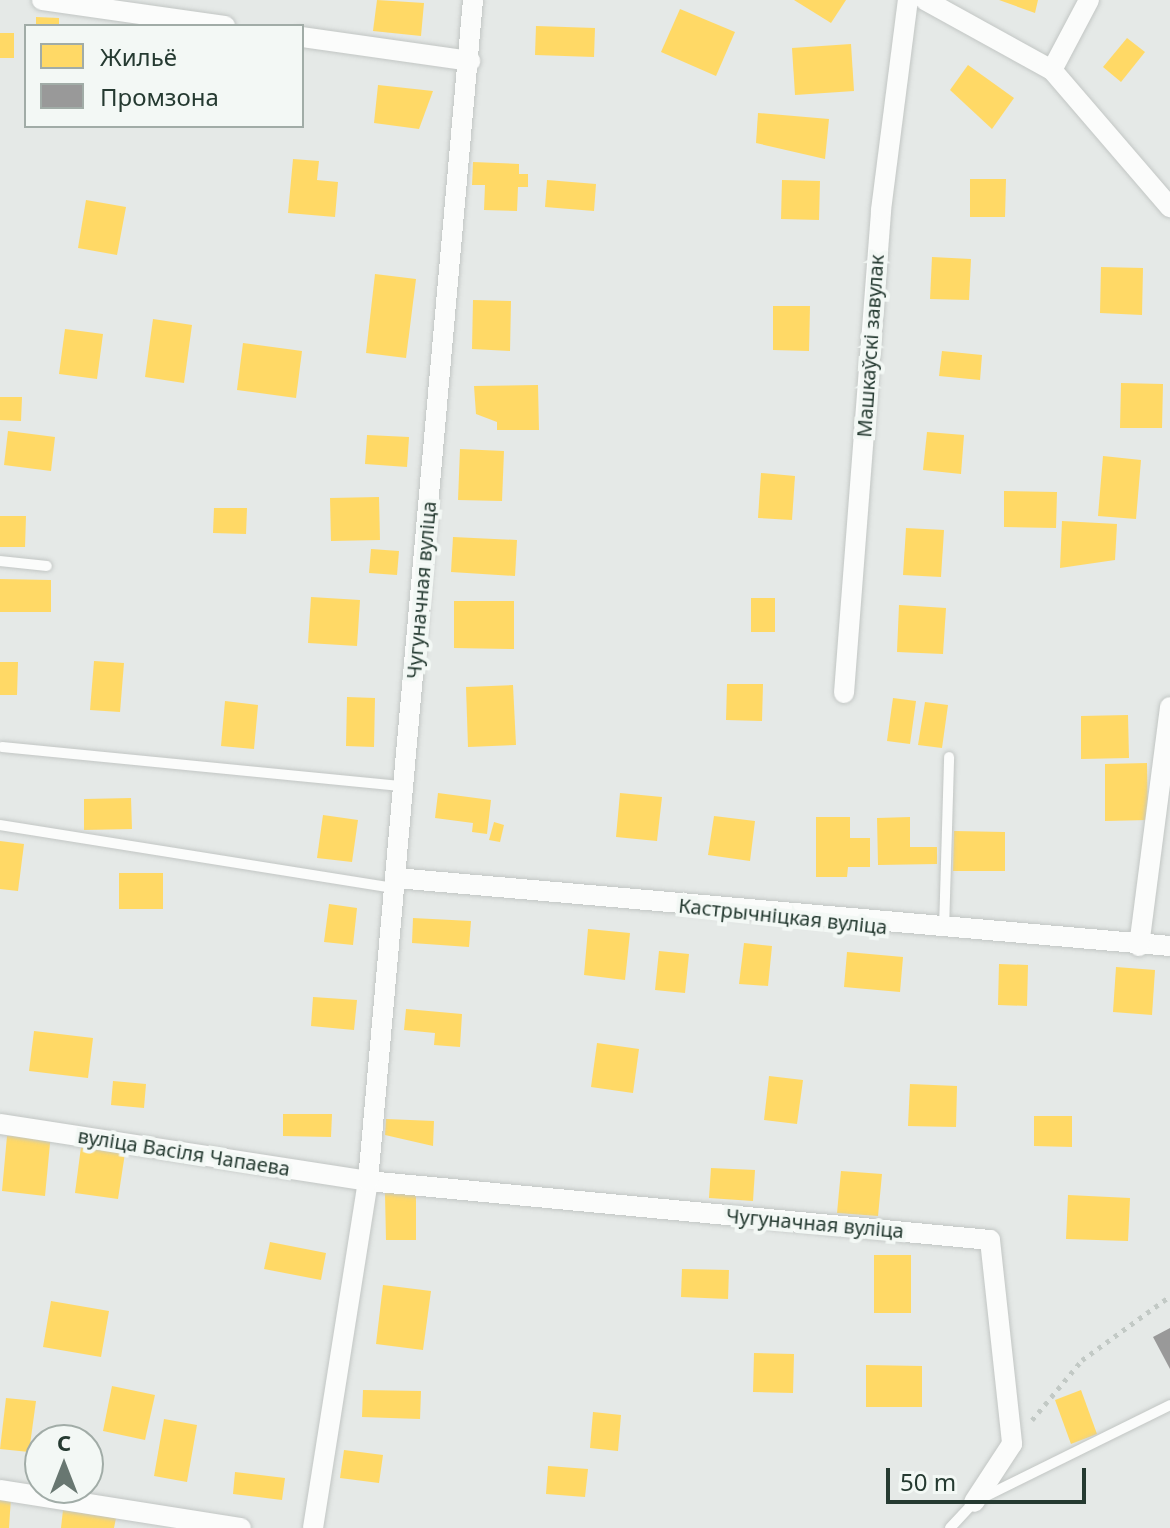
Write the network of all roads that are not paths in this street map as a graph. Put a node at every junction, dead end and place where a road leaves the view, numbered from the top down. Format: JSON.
{"nodes":[{"id":1,"x":42,"y":0,"type":"edge"},
{"id":2,"x":473,"y":0,"type":"edge"},
{"id":3,"x":908,"y":0,"type":"edge"},
{"id":4,"x":925,"y":0,"type":"edge"},
{"id":5,"x":1089,"y":0,"type":"edge"},
{"id":6,"x":211,"y":24,"type":"edge"},
{"id":7,"x":304,"y":37,"type":"edge"},
{"id":8,"x":470,"y":61,"type":"junction"},
{"id":9,"x":1052,"y":70,"type":"junction"},
{"id":10,"x":1170,"y":207,"type":"edge"},
{"id":11,"x":0,"y":561,"type":"edge"},
{"id":12,"x":47,"y":566,"type":"dead end"},
{"id":13,"x":844,"y":693,"type":"dead end"},
{"id":14,"x":1170,"y":716,"type":"edge"},
{"id":15,"x":2,"y":747,"type":"edge"},
{"id":16,"x":949,"y":757,"type":"dead end"},
{"id":17,"x":403,"y":786,"type":"junction"},
{"id":18,"x":0,"y":825,"type":"edge"},
{"id":19,"x":395,"y":883,"type":"junction"},
{"id":20,"x":944,"y":932,"type":"junction"},
{"id":21,"x":1139,"y":946,"type":"junction"},
{"id":22,"x":1170,"y":946,"type":"edge"},
{"id":23,"x":0,"y":1124,"type":"edge"},
{"id":24,"x":368,"y":1181,"type":"junction"},
{"id":25,"x":1170,"y":1405,"type":"edge"},
{"id":26,"x":0,"y":1490,"type":"edge"},
{"id":27,"x":974,"y":1502,"type":"junction"},
{"id":28,"x":241,"y":1528,"type":"edge"},
{"id":29,"x":313,"y":1528,"type":"edge"},
{"id":30,"x":950,"y":1528,"type":"edge"}],
"edges":[{"from":1,"to":6,"type":"street"},
{"from":2,"to":8,"type":"street","name":"Чугуначная вуліца"},
{"from":3,"to":13,"type":"street","name":"Машкаўскі завулак"},
{"from":4,"to":9,"type":"street"},
{"from":5,"to":9,"type":"street"},
{"from":7,"to":8,"type":"street"},
{"from":8,"to":17,"type":"street","name":"Чугуначная вуліца"},
{"from":9,"to":10,"type":"street"},
{"from":11,"to":12,"type":"lane"},
{"from":14,"to":21,"type":"street"},
{"from":15,"to":17,"type":"lane"},
{"from":16,"to":20,"type":"lane"},
{"from":17,"to":19,"type":"street","name":"Чугуначная вуліца"},
{"from":18,"to":19,"type":"lane"},
{"from":19,"to":20,"type":"street","name":"Кастрычніцкая вуліца"},
{"from":19,"to":24,"type":"street","name":"Чугуначная вуліца"},
{"from":20,"to":21,"type":"street","name":"Кастрычніцкая вуліца"},
{"from":21,"to":22,"type":"street","name":"Кастрычніцкая вуліца"},
{"from":23,"to":24,"type":"street","name":"вуліца Васіля Чапаева"},
{"from":24,"to":27,"type":"street","name":"Чугуначная вуліца"},
{"from":24,"to":29,"type":"street","name":"Чугуначная вуліца"},
{"from":25,"to":27,"type":"lane"},
{"from":26,"to":28,"type":"street"},
{"from":27,"to":30,"type":"lane"}]}
